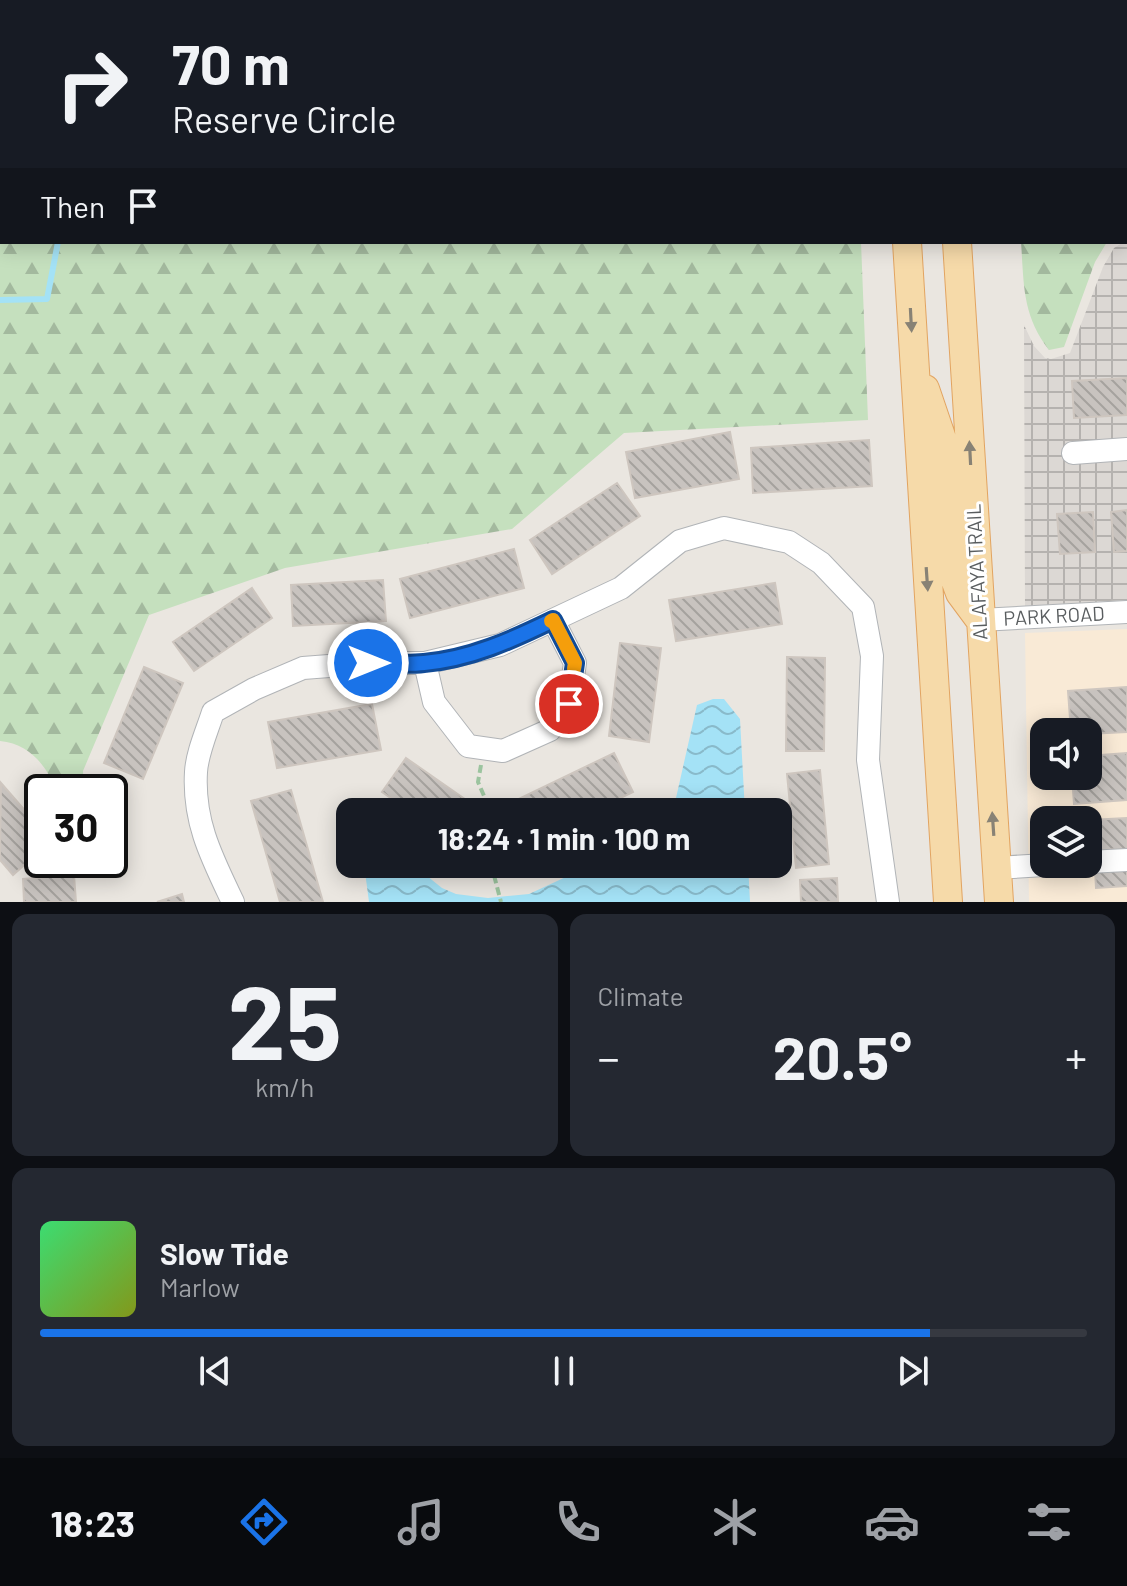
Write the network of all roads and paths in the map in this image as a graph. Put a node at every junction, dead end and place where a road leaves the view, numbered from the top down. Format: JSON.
{"nodes":[{"id":1,"x":907,"y":244,"type":"edge"},
{"id":2,"x":957,"y":244,"type":"edge"},
{"id":3,"x":913,"y":354,"type":"junction"},
{"id":4,"x":1127,"y":449,"type":"edge"},
{"id":5,"x":1073,"y":453,"type":"dead end"},
{"id":6,"x":1127,"y":612,"type":"edge"},
{"id":7,"x":553,"y":620,"type":"junction"},
{"id":8,"x":980,"y":620,"type":"junction"},
{"id":9,"x":425,"y":663,"type":"junction"},
{"id":10,"x":483,"y":748,"type":"junction"},
{"id":11,"x":485,"y":798,"type":"edge"},
{"id":12,"x":1127,"y":860,"type":"edge"},
{"id":13,"x":1102,"y":861,"type":"edge"},
{"id":14,"x":1030,"y":866,"type":"edge"},
{"id":15,"x":996,"y":868,"type":"junction"},
{"id":16,"x":495,"y":878,"type":"edge"},
{"id":17,"x":233,"y":902,"type":"edge"},
{"id":18,"x":501,"y":902,"type":"edge"},
{"id":19,"x":888,"y":902,"type":"edge"},
{"id":20,"x":948,"y":902,"type":"edge"},
{"id":21,"x":999,"y":902,"type":"edge"}],
"edges":[{"from":1,"to":3,"type":"main road","one_way":true},
{"from":8,"to":2,"type":"main road","name":"ALAFAYA TRAIL","one_way":true},
{"from":3,"to":8,"type":"main road"},
{"from":3,"to":20,"type":"main road","one_way":true},
{"from":4,"to":5,"type":"street"},
{"from":6,"to":8,"type":"street","name":"PARK ROAD"},
{"from":7,"to":9,"type":"street"},
{"from":7,"to":10,"type":"street"},
{"from":7,"to":19,"type":"street"},
{"from":15,"to":8,"type":"main road","name":"ALAFAYA TRAIL","one_way":true},
{"from":9,"to":10,"type":"street"},
{"from":9,"to":17,"type":"street"},
{"from":10,"to":11,"type":"path"},
{"from":12,"to":13,"type":"street"},
{"from":14,"to":15,"type":"street"},
{"from":15,"to":21,"type":"main road","name":"ALAFAYA TRAIL"},
{"from":16,"to":18,"type":"path"}]}
